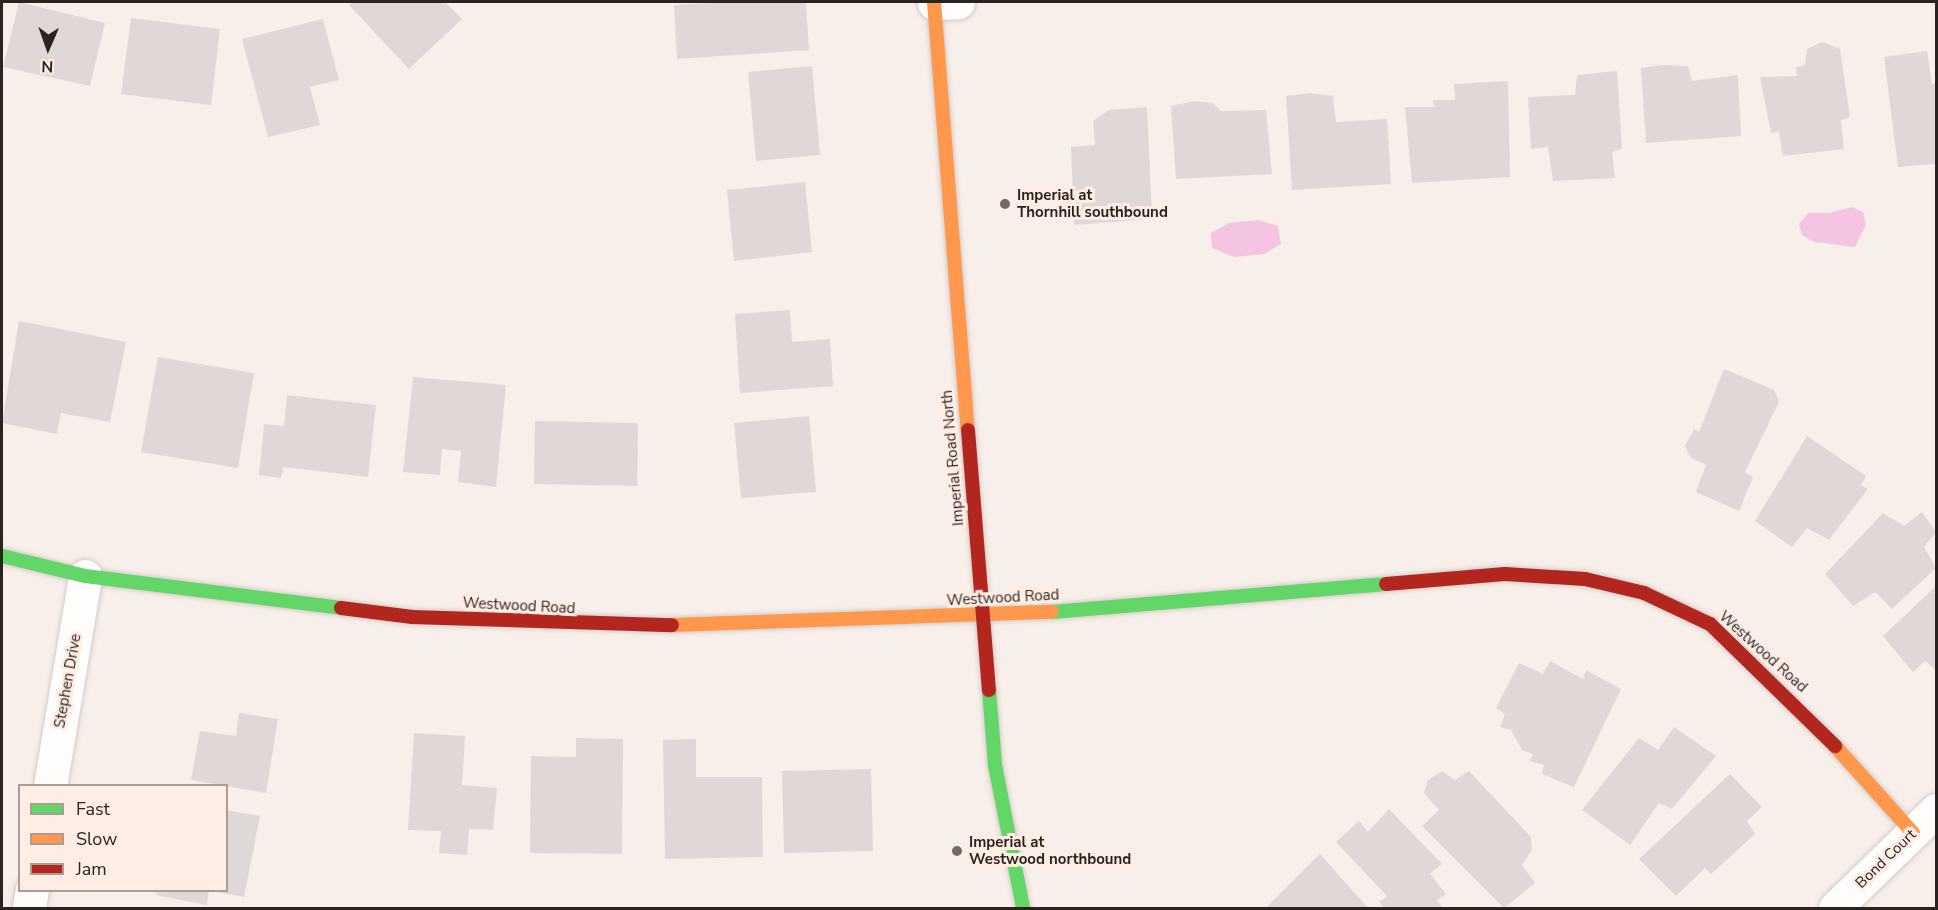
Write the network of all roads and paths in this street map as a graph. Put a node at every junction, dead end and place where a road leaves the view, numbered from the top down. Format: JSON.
{"nodes":[{"id":1,"x":942,"y":2,"type":"edge"},
{"id":2,"x":2,"y":556,"type":"edge"},
{"id":3,"x":85,"y":576,"type":"junction"},
{"id":4,"x":982,"y":616,"type":"junction"},
{"id":5,"x":50,"y":784,"type":"edge"},
{"id":6,"x":1936,"y":810,"type":"edge"},
{"id":7,"x":1913,"y":833,"type":"junction"},
{"id":8,"x":32,"y":892,"type":"edge"},
{"id":9,"x":29,"y":909,"type":"edge"},
{"id":10,"x":1023,"y":909,"type":"edge"},
{"id":11,"x":1835,"y":909,"type":"edge"}],
"edges":[{"from":1,"to":4,"type":"street","name":"Imperial Road North"},
{"from":2,"to":3,"type":"street","name":"Westwood Road"},
{"from":3,"to":4,"type":"street","name":"Westwood Road"},
{"from":3,"to":5,"type":"street","name":"Stephen Drive"},
{"from":4,"to":7,"type":"street","name":"Westwood Road"},
{"from":4,"to":10,"type":"street","name":"Imperial Road North"},
{"from":6,"to":7,"type":"street","name":"Bond Court"},
{"from":7,"to":11,"type":"street","name":"Bond Court"},
{"from":8,"to":9,"type":"street"}]}
